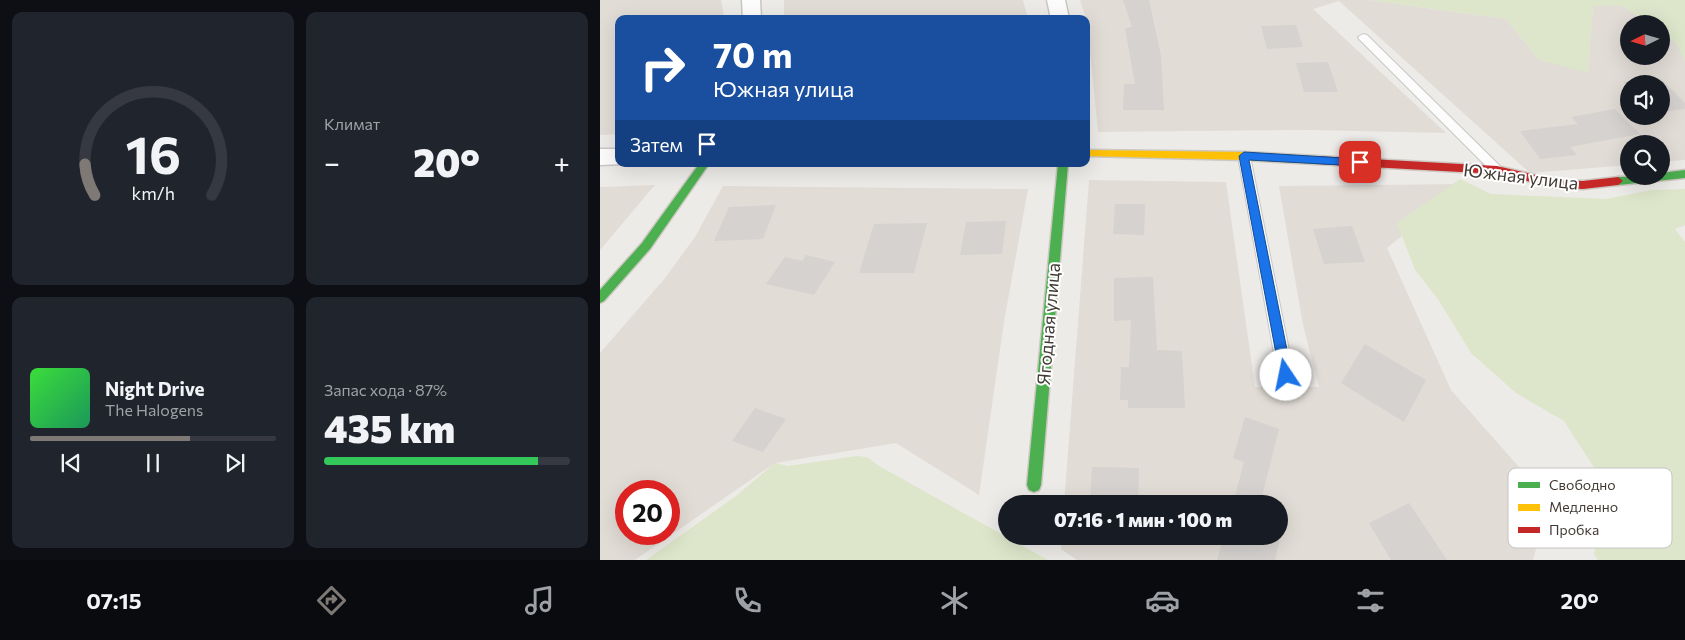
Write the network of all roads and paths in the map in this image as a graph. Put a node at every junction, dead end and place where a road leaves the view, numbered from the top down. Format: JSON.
{"nodes":[{"id":1,"x":751,"y":0,"type":"edge"},
{"id":2,"x":1056,"y":0,"type":"edge"},
{"id":3,"x":752,"y":15,"type":"edge"},
{"id":4,"x":1059,"y":15,"type":"edge"},
{"id":5,"x":1363,"y":37,"type":"dead end"},
{"id":6,"x":1090,"y":152,"type":"edge"},
{"id":7,"x":1244,"y":156,"type":"junction"},
{"id":8,"x":600,"y":157,"type":"edge"},
{"id":9,"x":615,"y":157,"type":"edge"},
{"id":10,"x":702,"y":167,"type":"edge"},
{"id":11,"x":1063,"y":167,"type":"edge"},
{"id":12,"x":1497,"y":170,"type":"junction"},
{"id":13,"x":1685,"y":174,"type":"edge"},
{"id":14,"x":600,"y":298,"type":"edge"},
{"id":15,"x":1286,"y":375,"type":"dead end"},
{"id":16,"x":1034,"y":485,"type":"dead end"}],
"edges":[{"from":1,"to":3,"type":"street"},
{"from":2,"to":4,"type":"street"},
{"from":5,"to":12,"type":"lane"},
{"from":6,"to":7,"type":"street","name":"Южная улица"},
{"from":7,"to":12,"type":"street","name":"Южная улица"},
{"from":7,"to":15,"type":"lane"},
{"from":8,"to":9,"type":"street"},
{"from":10,"to":14,"type":"street"},
{"from":11,"to":16,"type":"street","name":"Ягодная улица"},
{"from":12,"to":13,"type":"street","name":"Южная улица"}]}
